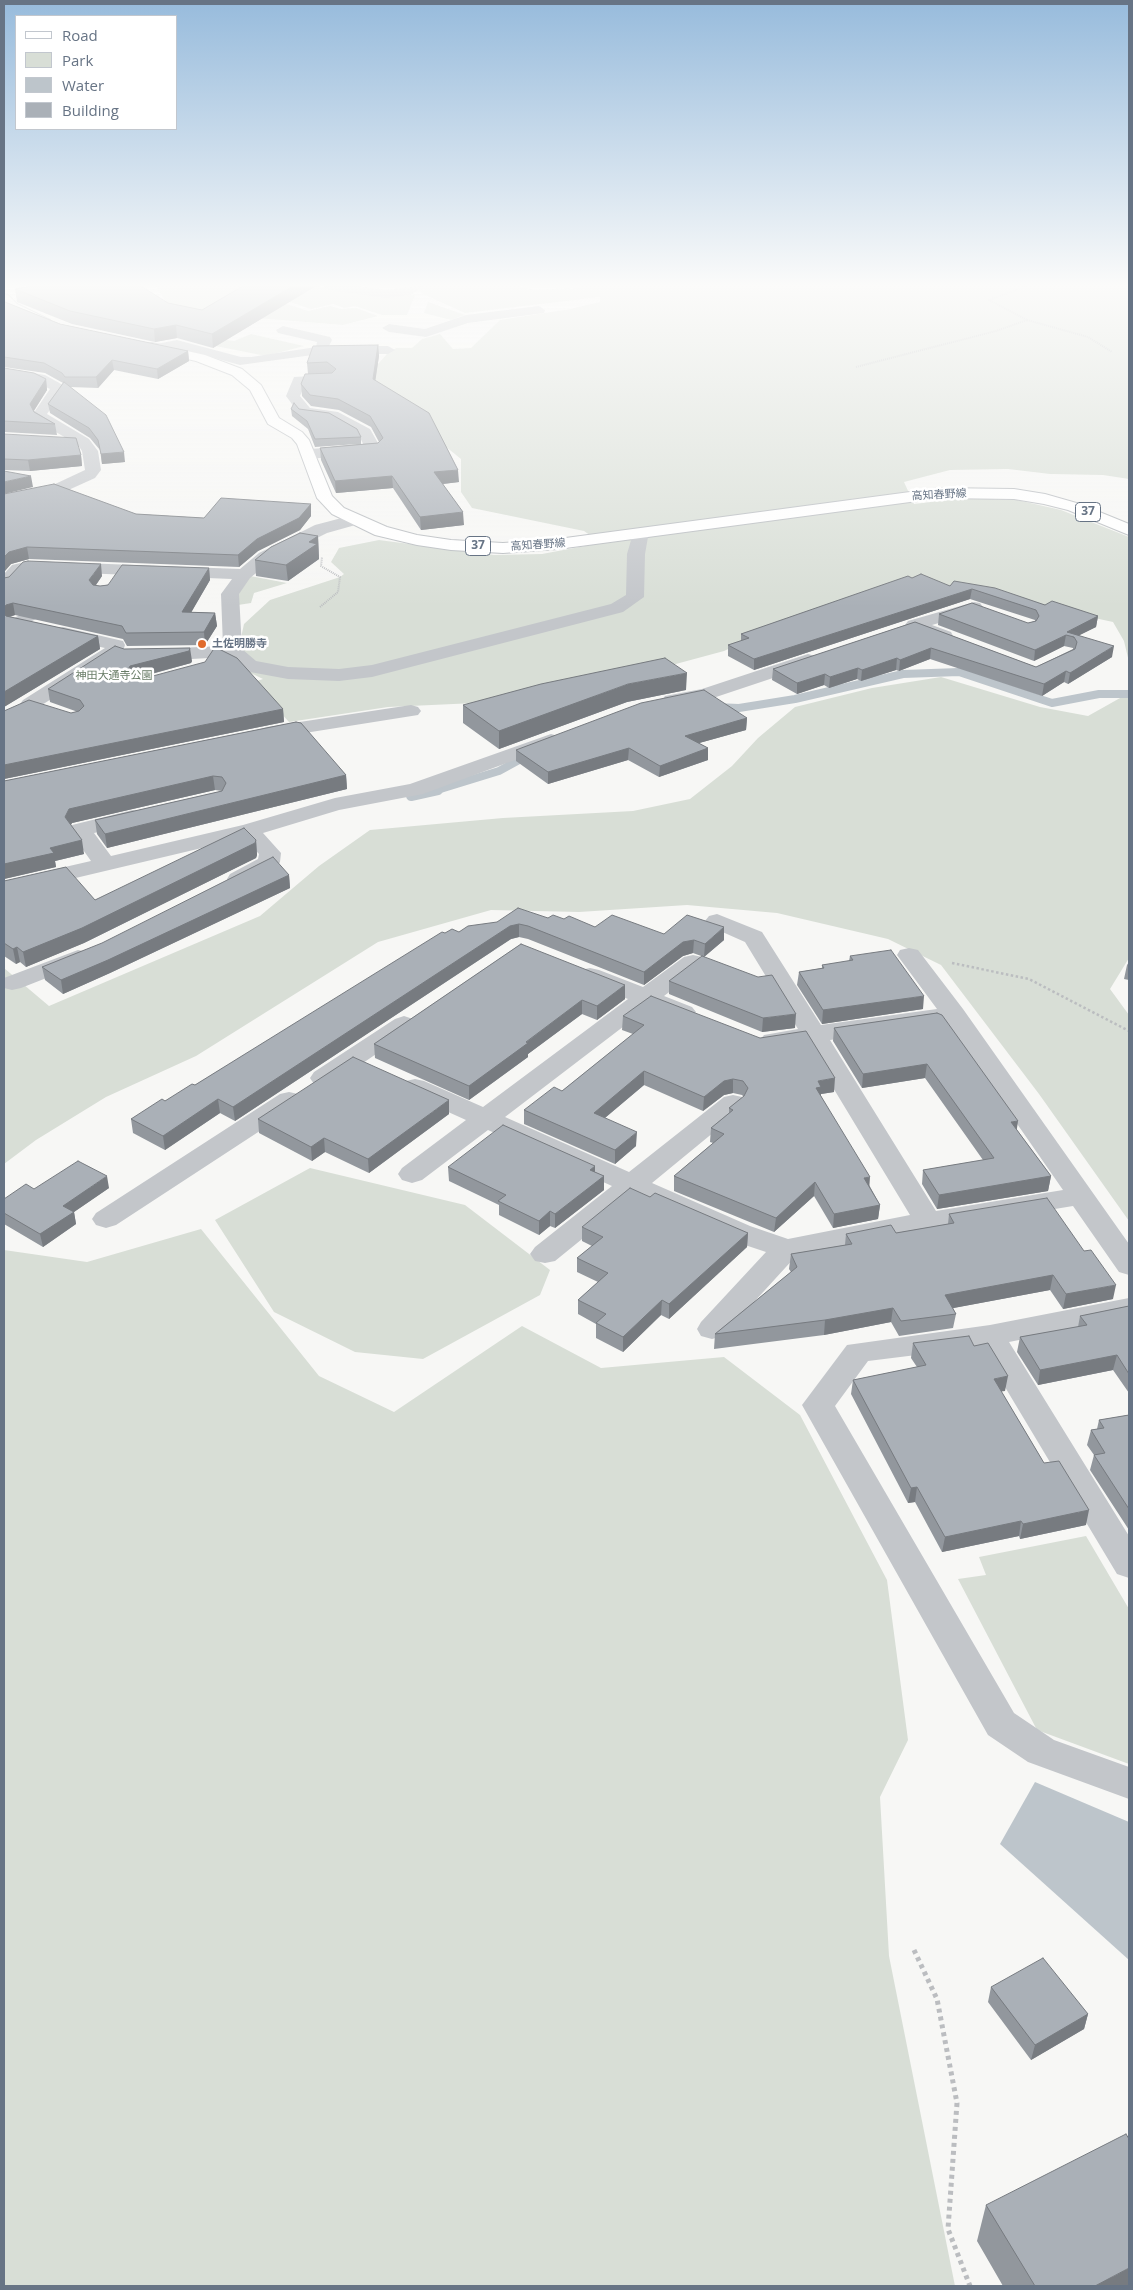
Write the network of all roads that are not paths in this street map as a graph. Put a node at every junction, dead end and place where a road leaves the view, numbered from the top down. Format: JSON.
{"nodes":[{"id":1,"x":54,"y":393,"type":"edge"},
{"id":2,"x":259,"y":393,"type":"edge"},
{"id":3,"x":294,"y":393,"type":"edge"},
{"id":4,"x":52,"y":441,"type":"edge"},
{"id":5,"x":84,"y":442,"type":"junction"},
{"id":6,"x":308,"y":454,"type":"junction"},
{"id":7,"x":4,"y":500,"type":"edge"},
{"id":8,"x":354,"y":520,"type":"junction"},
{"id":9,"x":1129,"y":530,"type":"edge"},
{"id":10,"x":638,"y":534,"type":"junction"},
{"id":11,"x":118,"y":568,"type":"junction"},
{"id":12,"x":244,"y":574,"type":"junction"},
{"id":13,"x":4,"y":584,"type":"edge"},
{"id":14,"x":108,"y":584,"type":"edge"},
{"id":15,"x":38,"y":611,"type":"edge"},
{"id":16,"x":990,"y":613,"type":"edge"},
{"id":17,"x":9,"y":626,"type":"edge"},
{"id":18,"x":961,"y":642,"type":"edge"},
{"id":19,"x":114,"y":651,"type":"junction"},
{"id":20,"x":233,"y":652,"type":"junction"},
{"id":21,"x":829,"y":653,"type":"edge"},
{"id":22,"x":208,"y":654,"type":"junction"},
{"id":23,"x":190,"y":672,"type":"edge"},
{"id":24,"x":653,"y":704,"type":"edge"},
{"id":25,"x":411,"y":710,"type":"dead end"},
{"id":26,"x":57,"y":713,"type":"edge"},
{"id":27,"x":571,"y":732,"type":"edge"},
{"id":28,"x":247,"y":737,"type":"edge"},
{"id":29,"x":157,"y":812,"type":"edge"},
{"id":30,"x":249,"y":830,"type":"junction"},
{"id":31,"x":105,"y":864,"type":"junction"},
{"id":32,"x":4,"y":888,"type":"edge"},
{"id":33,"x":215,"y":890,"type":"edge"},
{"id":34,"x":717,"y":921,"type":"dead end"},
{"id":35,"x":94,"y":950,"type":"edge"},
{"id":36,"x":908,"y":955,"type":"road end"},
{"id":37,"x":693,"y":962,"type":"edge"},
{"id":38,"x":565,"y":965,"type":"edge"},
{"id":39,"x":12,"y":982,"type":"dead end"},
{"id":40,"x":647,"y":998,"type":"junction"},
{"id":41,"x":424,"y":1011,"type":"edge"},
{"id":42,"x":954,"y":1014,"type":"junction"},
{"id":43,"x":708,"y":1022,"type":"edge"},
{"id":44,"x":814,"y":1034,"type":"junction"},
{"id":45,"x":751,"y":1038,"type":"edge"},
{"id":46,"x":352,"y":1059,"type":"junction"},
{"id":47,"x":733,"y":1103,"type":"edge"},
{"id":48,"x":486,"y":1119,"type":"junction"},
{"id":49,"x":412,"y":1174,"type":"dead end"},
{"id":50,"x":630,"y":1184,"type":"junction"},
{"id":51,"x":1082,"y":1196,"type":"junction"},
{"id":52,"x":106,"y":1219,"type":"dead end"},
{"id":53,"x":928,"y":1221,"type":"junction"},
{"id":54,"x":786,"y":1249,"type":"junction"},
{"id":55,"x":544,"y":1254,"type":"dead end"},
{"id":56,"x":1129,"y":1265,"type":"edge"},
{"id":57,"x":1129,"y":1308,"type":"edge"},
{"id":58,"x":712,"y":1329,"type":"dead end"},
{"id":59,"x":990,"y":1335,"type":"junction"},
{"id":60,"x":1129,"y":1565,"type":"edge"},
{"id":61,"x":1129,"y":1783,"type":"edge"}],
"edges":[{"from":1,"to":5,"type":"street"},
{"from":2,"to":6,"type":"main road","name":"高知春野線","number":"37"},
{"from":3,"to":6,"type":"street"},
{"from":4,"to":5,"type":"street"},
{"from":5,"to":7,"type":"street"},
{"from":6,"to":8,"type":"main road","name":"高知春野線","number":"37"},
{"from":8,"to":10,"type":"main road","name":"高知春野線","number":"37"},
{"from":8,"to":12,"type":"street"},
{"from":9,"to":10,"type":"main road","name":"高知春野線","number":"37"},
{"from":10,"to":20,"type":"street"},
{"from":11,"to":12,"type":"street"},
{"from":11,"to":13,"type":"street"},
{"from":11,"to":14,"type":"street"},
{"from":12,"to":20,"type":"street"},
{"from":15,"to":17,"type":"street"},
{"from":16,"to":18,"type":"street"},
{"from":17,"to":19,"type":"street"},
{"from":19,"to":22,"type":"street"},
{"from":19,"to":26,"type":"street"},
{"from":20,"to":22,"type":"street"},
{"from":21,"to":24,"type":"street"},
{"from":22,"to":23,"type":"street"},
{"from":25,"to":28,"type":"street"},
{"from":27,"to":30,"type":"street"},
{"from":29,"to":31,"type":"street"},
{"from":30,"to":31,"type":"street"},
{"from":30,"to":33,"type":"street"},
{"from":31,"to":32,"type":"street"},
{"from":34,"to":44,"type":"street"},
{"from":35,"to":39,"type":"street"},
{"from":36,"to":42,"type":"street"},
{"from":37,"to":40,"type":"street"},
{"from":38,"to":40,"type":"street"},
{"from":40,"to":43,"type":"street"},
{"from":40,"to":48,"type":"street"},
{"from":41,"to":46,"type":"street"},
{"from":42,"to":44,"type":"street"},
{"from":42,"to":51,"type":"street"},
{"from":44,"to":45,"type":"street"},
{"from":44,"to":53,"type":"street"},
{"from":46,"to":48,"type":"street"},
{"from":46,"to":52,"type":"street"},
{"from":47,"to":50,"type":"street"},
{"from":48,"to":49,"type":"street"},
{"from":48,"to":50,"type":"street"},
{"from":50,"to":54,"type":"street"},
{"from":50,"to":55,"type":"street"},
{"from":51,"to":53,"type":"street"},
{"from":51,"to":56,"type":"street"},
{"from":53,"to":54,"type":"street"},
{"from":54,"to":58,"type":"street"},
{"from":57,"to":59,"type":"street"},
{"from":59,"to":60,"type":"street"},
{"from":59,"to":61,"type":"street"}]}
